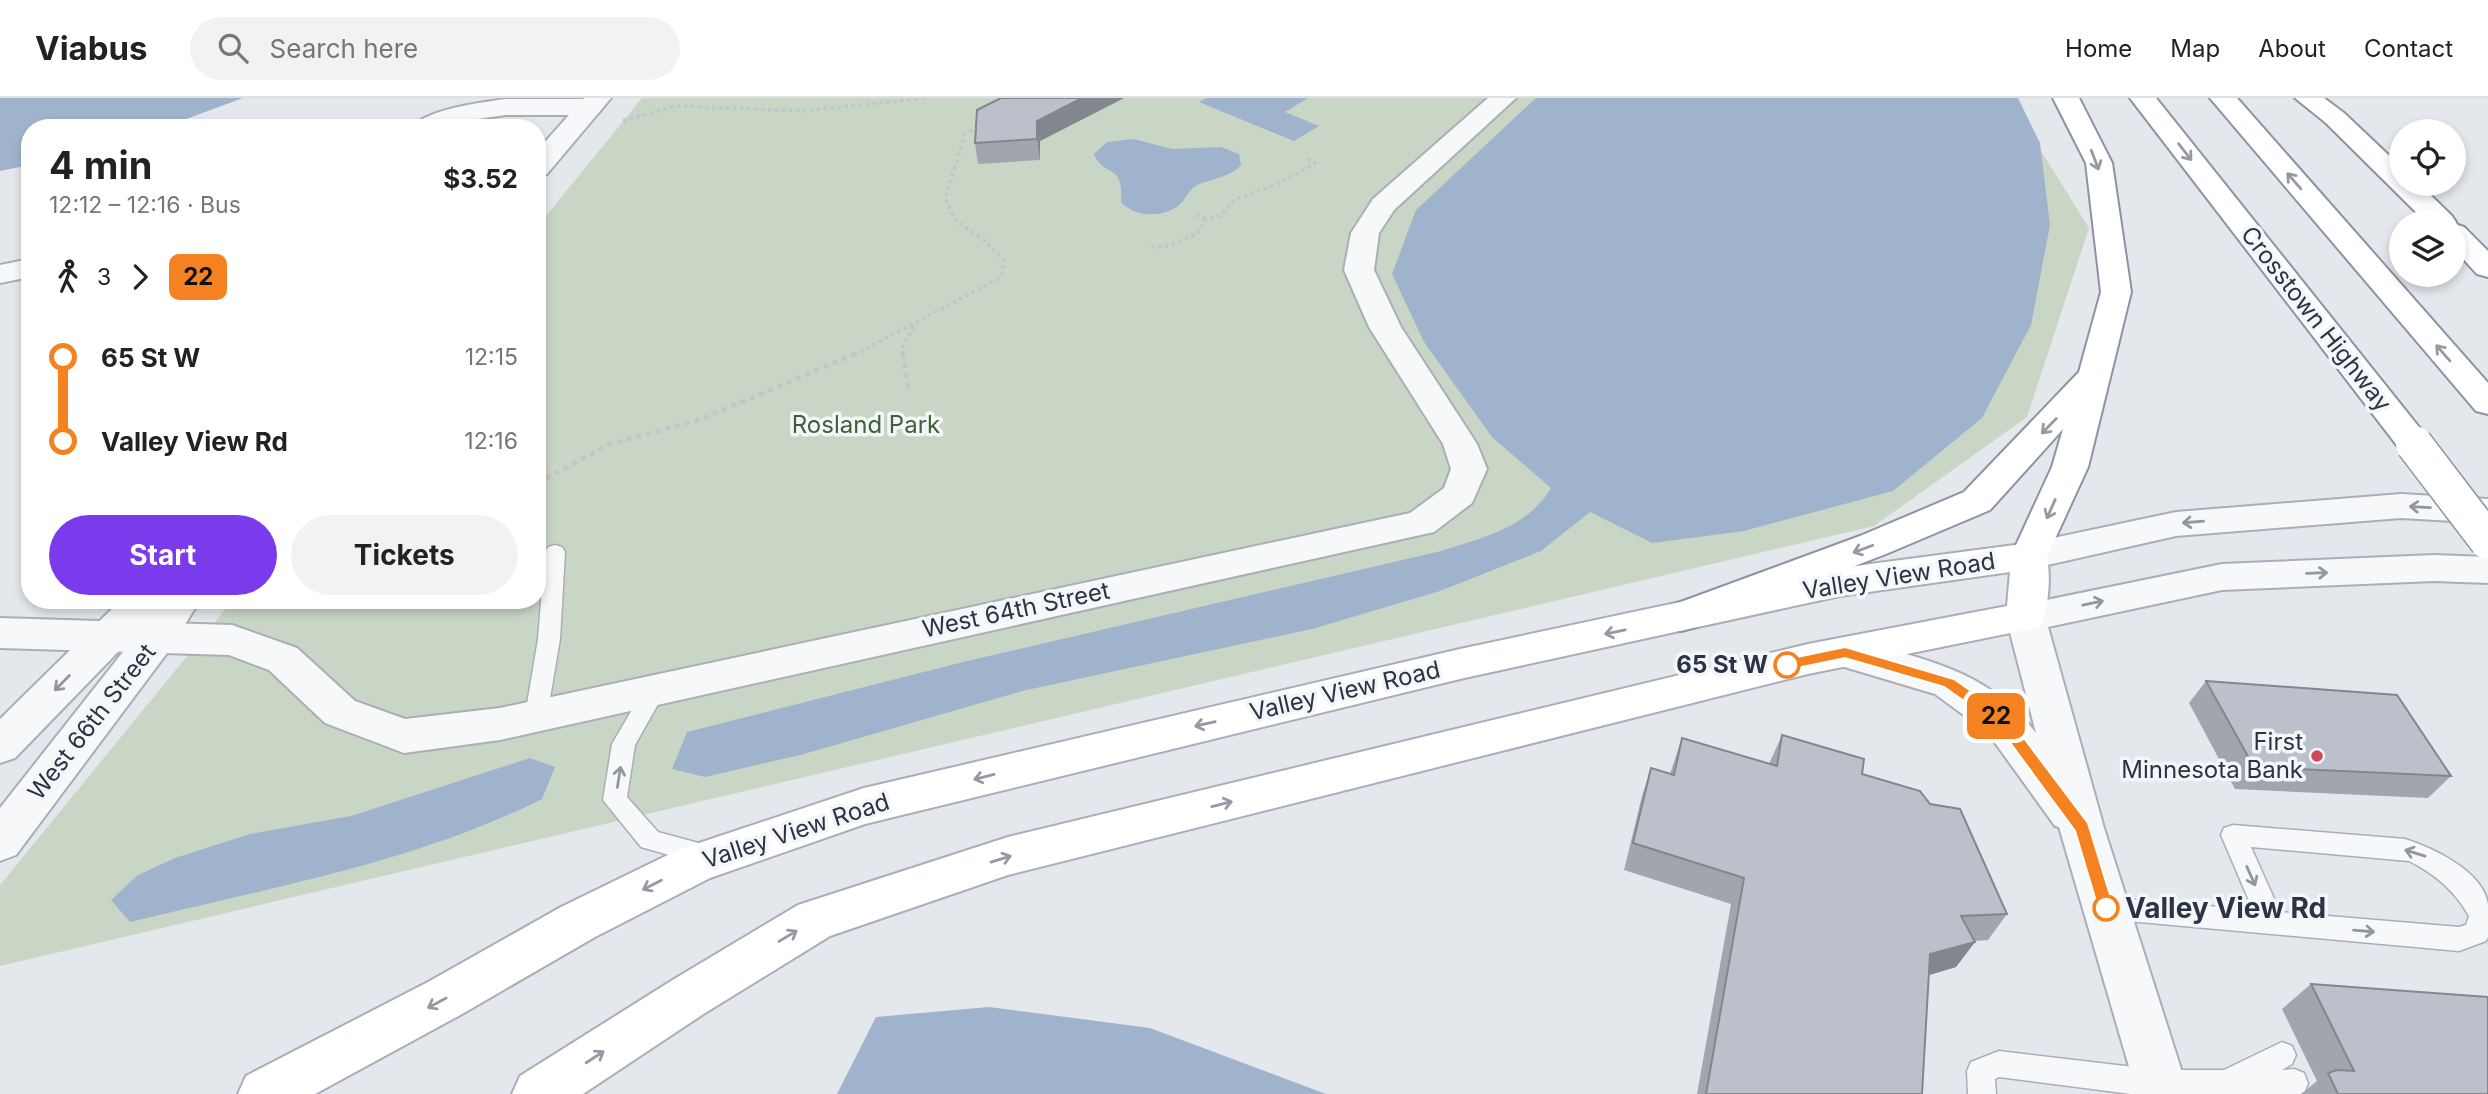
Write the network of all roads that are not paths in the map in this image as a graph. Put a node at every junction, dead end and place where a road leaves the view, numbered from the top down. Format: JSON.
{"nodes":[{"id":1,"x":1503,"y":98,"type":"edge"},
{"id":2,"x":2066,"y":98,"type":"edge"},
{"id":3,"x":2143,"y":98,"type":"edge"},
{"id":4,"x":2223,"y":98,"type":"edge"},
{"id":5,"x":2308,"y":98,"type":"edge"},
{"id":6,"x":594,"y":103,"type":"edge"},
{"id":7,"x":444,"y":119,"type":"edge"},
{"id":8,"x":546,"y":158,"type":"edge"},
{"id":9,"x":2389,"y":170,"type":"edge"},
{"id":10,"x":2415,"y":196,"type":"edge"},
{"id":11,"x":2430,"y":210,"type":"edge"},
{"id":12,"x":2466,"y":245,"type":"edge"},
{"id":13,"x":2488,"y":268,"type":"edge"},
{"id":14,"x":21,"y":270,"type":"edge"},
{"id":15,"x":0,"y":274,"type":"edge"},
{"id":16,"x":2094,"y":375,"type":"junction"},
{"id":17,"x":2488,"y":404,"type":"edge"},
{"id":18,"x":2488,"y":510,"type":"edge"},
{"id":19,"x":2488,"y":541,"type":"edge"},
{"id":20,"x":555,"y":552,"type":"dead end"},
{"id":21,"x":2030,"y":556,"type":"junction"},
{"id":22,"x":2488,"y":570,"type":"edge"},
{"id":23,"x":166,"y":609,"type":"edge"},
{"id":24,"x":1681,"y":617,"type":"junction"},
{"id":25,"x":2026,"y":617,"type":"junction"},
{"id":26,"x":150,"y":619,"type":"edge"},
{"id":27,"x":0,"y":633,"type":"edge"},
{"id":28,"x":108,"y":637,"type":"junction"},
{"id":29,"x":1845,"y":652,"type":"junction"},
{"id":30,"x":655,"y":690,"type":"junction"},
{"id":31,"x":536,"y":716,"type":"junction"},
{"id":32,"x":0,"y":746,"type":"edge"},
{"id":33,"x":2082,"y":828,"type":"junction"},
{"id":34,"x":0,"y":842,"type":"edge"},
{"id":35,"x":714,"y":857,"type":"junction"},
{"id":36,"x":2106,"y":908,"type":"junction"},
{"id":37,"x":2272,"y":923,"type":"junction"},
{"id":38,"x":2282,"y":1055,"type":"dead end"},
{"id":39,"x":2294,"y":1083,"type":"dead end"},
{"id":40,"x":2224,"y":1084,"type":"junction"},
{"id":41,"x":2161,"y":1089,"type":"edge"},
{"id":42,"x":264,"y":1094,"type":"edge"},
{"id":43,"x":538,"y":1094,"type":"edge"},
{"id":44,"x":1982,"y":1094,"type":"edge"}],
"edges":[{"from":1,"to":30,"type":"street","name":"West 64th Street"},
{"from":2,"to":16,"type":"main road","one_way":true},
{"from":3,"to":19,"type":"main road","name":"Crosstown Highway","one_way":true,"bridge":true},
{"from":17,"to":4,"type":"main road","one_way":true},
{"from":5,"to":9,"type":"main road"},
{"from":6,"to":7,"type":"street"},
{"from":6,"to":8,"type":"street"},
{"from":10,"to":11,"type":"main road"},
{"from":12,"to":13,"type":"main road"},
{"from":14,"to":15,"type":"street"},
{"from":16,"to":21,"type":"main road","one_way":true},
{"from":16,"to":24,"type":"main road","one_way":true},
{"from":18,"to":21,"type":"street","name":"Valley View Road","one_way":true},
{"from":20,"to":31,"type":"lane"},
{"from":21,"to":24,"type":"main road","name":"Valley View Road"},
{"from":21,"to":25,"type":"main road"},
{"from":25,"to":22,"type":"street","one_way":true},
{"from":23,"to":26,"type":"street","name":"West 66th Street"},
{"from":24,"to":35,"type":"main road","name":"Valley View Road","one_way":true},
{"from":25,"to":29,"type":"main road"},
{"from":25,"to":33,"type":"street"},
{"from":26,"to":28,"type":"street","name":"West 66th Street"},
{"from":26,"to":31,"type":"street","name":"West 64th Street"},
{"from":26,"to":34,"type":"street","name":"West 66th Street"},
{"from":27,"to":28,"type":"street"},
{"from":28,"to":32,"type":"street","name":"West 66th Street","one_way":true},
{"from":29,"to":33,"type":"street"},
{"from":43,"to":29,"type":"main road","one_way":true},
{"from":30,"to":31,"type":"street","name":"West 64th Street"},
{"from":35,"to":30,"type":"lane","one_way":true},
{"from":33,"to":36,"type":"street"},
{"from":35,"to":42,"type":"main road","name":"Valley View Road","one_way":true},
{"from":36,"to":37,"type":"lane"},
{"from":36,"to":41,"type":"street"},
{"from":37,"to":37,"type":"lane","one_way":true},
{"from":38,"to":40,"type":"lane"},
{"from":39,"to":40,"type":"lane"},
{"from":40,"to":41,"type":"lane"},
{"from":41,"to":44,"type":"lane"}]}
